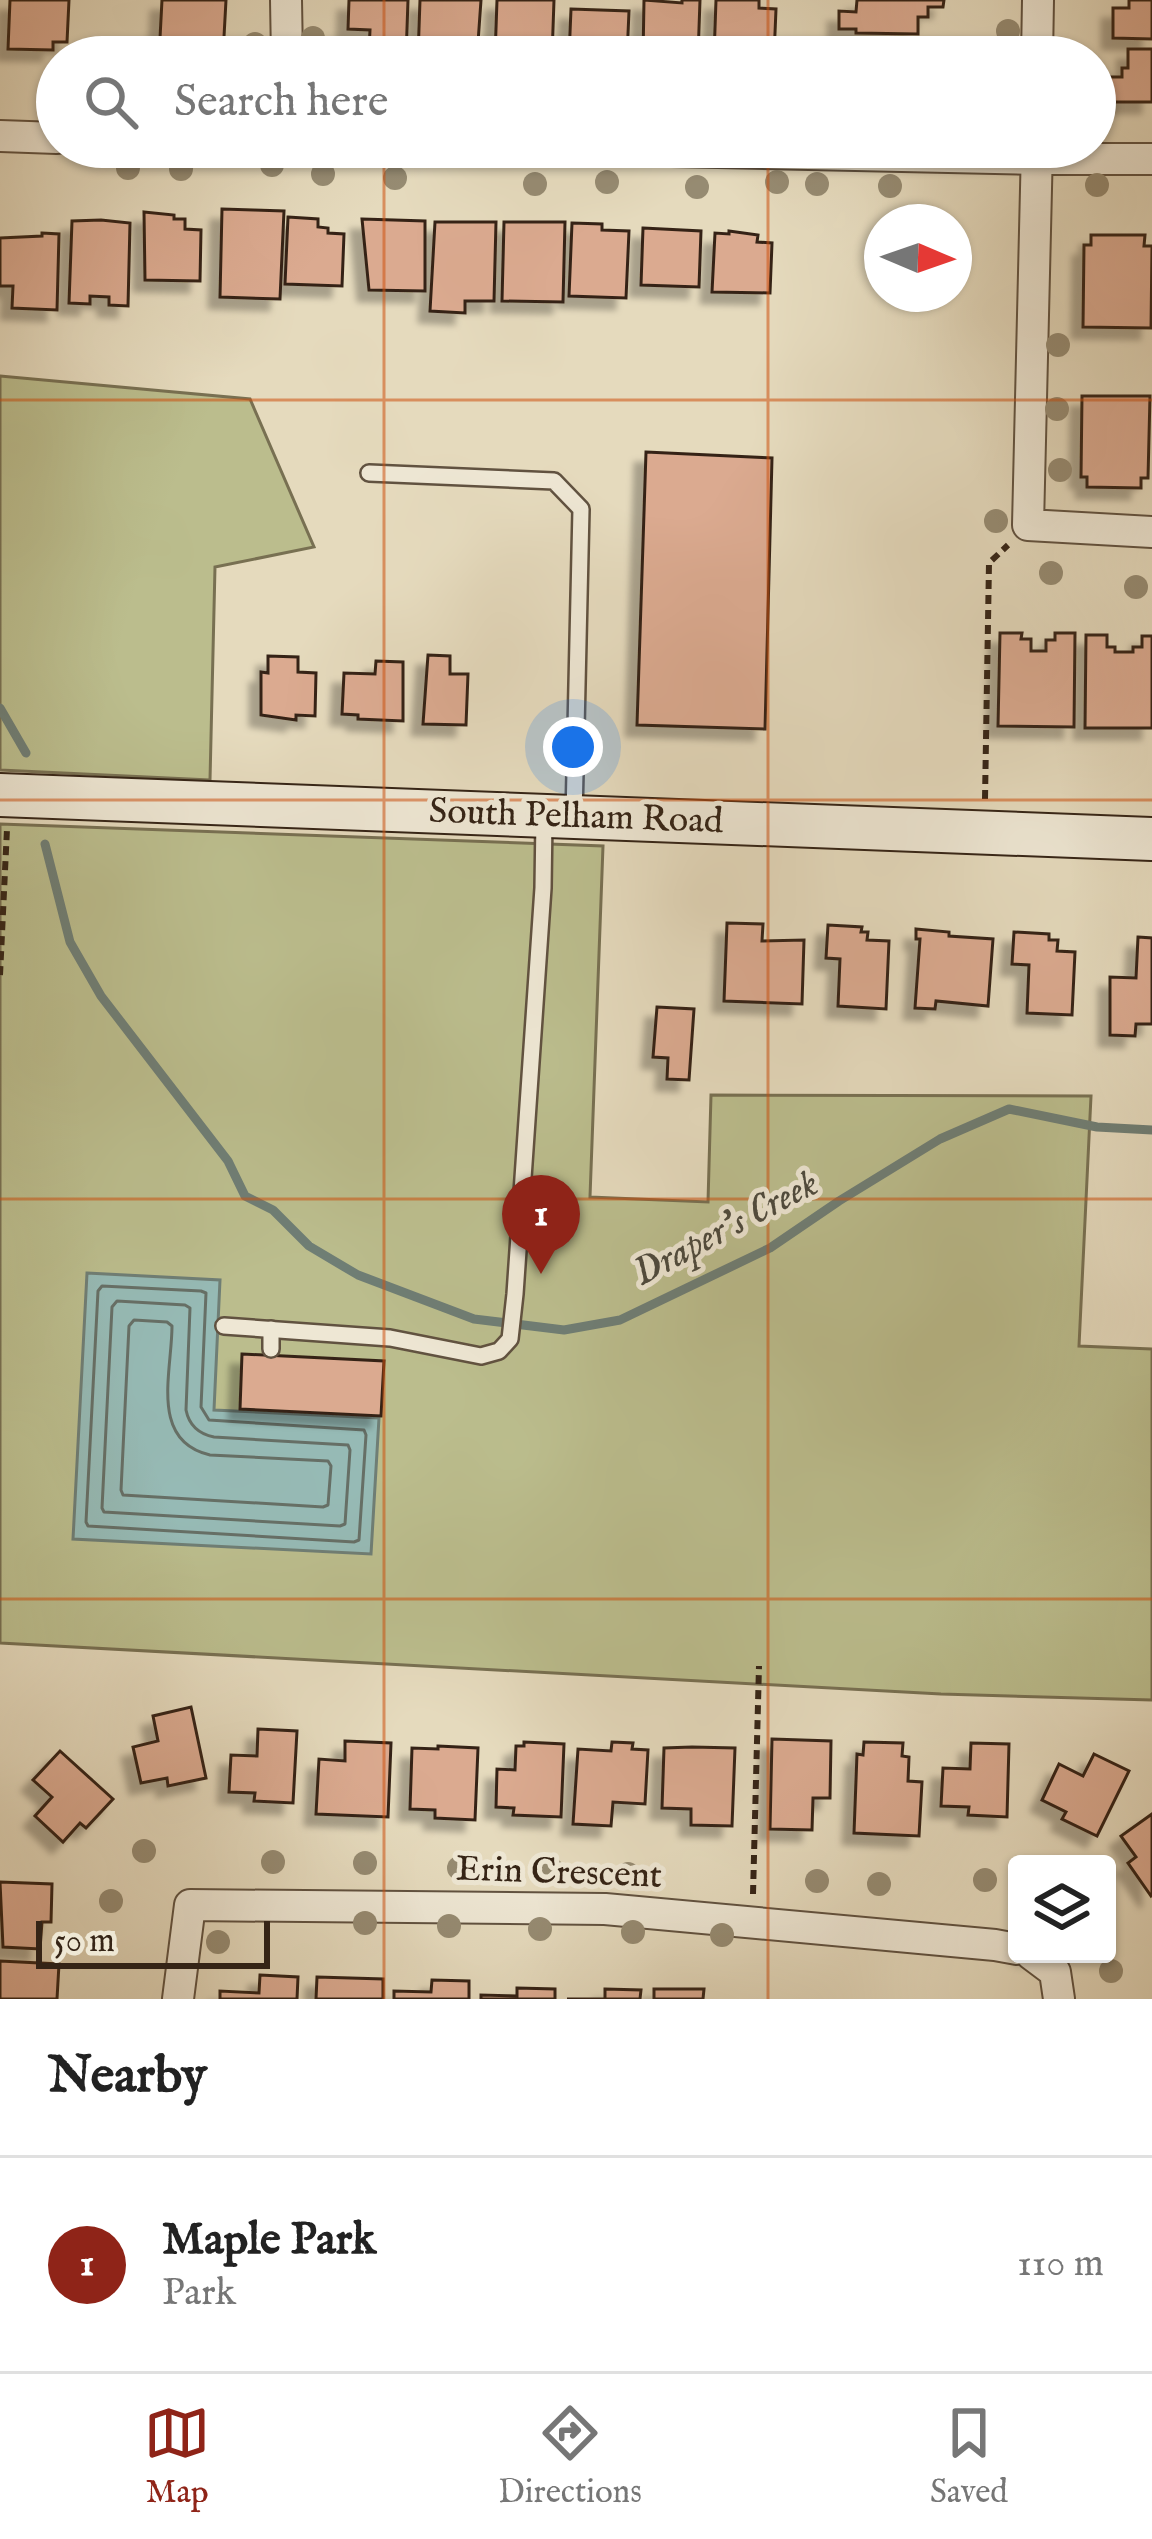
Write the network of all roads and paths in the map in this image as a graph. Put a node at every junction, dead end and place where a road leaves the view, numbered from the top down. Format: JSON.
{"nodes":[{"id":1,"x":286,"y":0,"type":"edge"},
{"id":2,"x":1038,"y":0,"type":"edge"},
{"id":3,"x":287,"y":36,"type":"edge"},
{"id":4,"x":1037,"y":36,"type":"edge"},
{"id":5,"x":0,"y":136,"type":"edge"},
{"id":6,"x":36,"y":137,"type":"edge"},
{"id":7,"x":1116,"y":157,"type":"edge"},
{"id":8,"x":1152,"y":159,"type":"edge"},
{"id":9,"x":1037,"y":168,"type":"edge"},
{"id":10,"x":369,"y":473,"type":"dead end"},
{"id":11,"x":1028,"y":525,"type":"junction"},
{"id":12,"x":1152,"y":532,"type":"edge"},
{"id":13,"x":4,"y":795,"type":"edge"},
{"id":14,"x":559,"y":816,"type":"junction"},
{"id":15,"x":984,"y":833,"type":"junction"},
{"id":16,"x":1152,"y":839,"type":"edge"},
{"id":17,"x":0,"y":975,"type":"edge"},
{"id":18,"x":224,"y":1326,"type":"dead end"},
{"id":19,"x":271,"y":1329,"type":"junction"},
{"id":20,"x":271,"y":1348,"type":"dead end"},
{"id":21,"x":759,"y":1666,"type":"dead end"},
{"id":22,"x":752,"y":1922,"type":"junction"},
{"id":23,"x":1008,"y":1947,"type":"edge"},
{"id":24,"x":1043,"y":1963,"type":"edge"},
{"id":25,"x":178,"y":1999,"type":"edge"},
{"id":26,"x":1059,"y":1999,"type":"edge"}],
"edges":[{"from":1,"to":3,"type":"street"},
{"from":2,"to":4,"type":"street"},
{"from":5,"to":6,"type":"street"},
{"from":7,"to":8,"type":"street"},
{"from":9,"to":11,"type":"street"},
{"from":10,"to":14,"type":"lane"},
{"from":11,"to":12,"type":"street"},
{"from":11,"to":15,"type":"path"},
{"from":13,"to":14,"type":"main road","name":"South Pelham Road"},
{"from":13,"to":17,"type":"path"},
{"from":14,"to":15,"type":"main road","name":"South Pelham Road"},
{"from":14,"to":19,"type":"lane"},
{"from":15,"to":16,"type":"main road","name":"South Pelham Road"},
{"from":18,"to":19,"type":"lane"},
{"from":19,"to":20,"type":"lane"},
{"from":21,"to":22,"type":"path"},
{"from":22,"to":23,"type":"street","name":"Erin Crescent"},
{"from":22,"to":25,"type":"street","name":"Erin Crescent"},
{"from":24,"to":26,"type":"street"}]}
